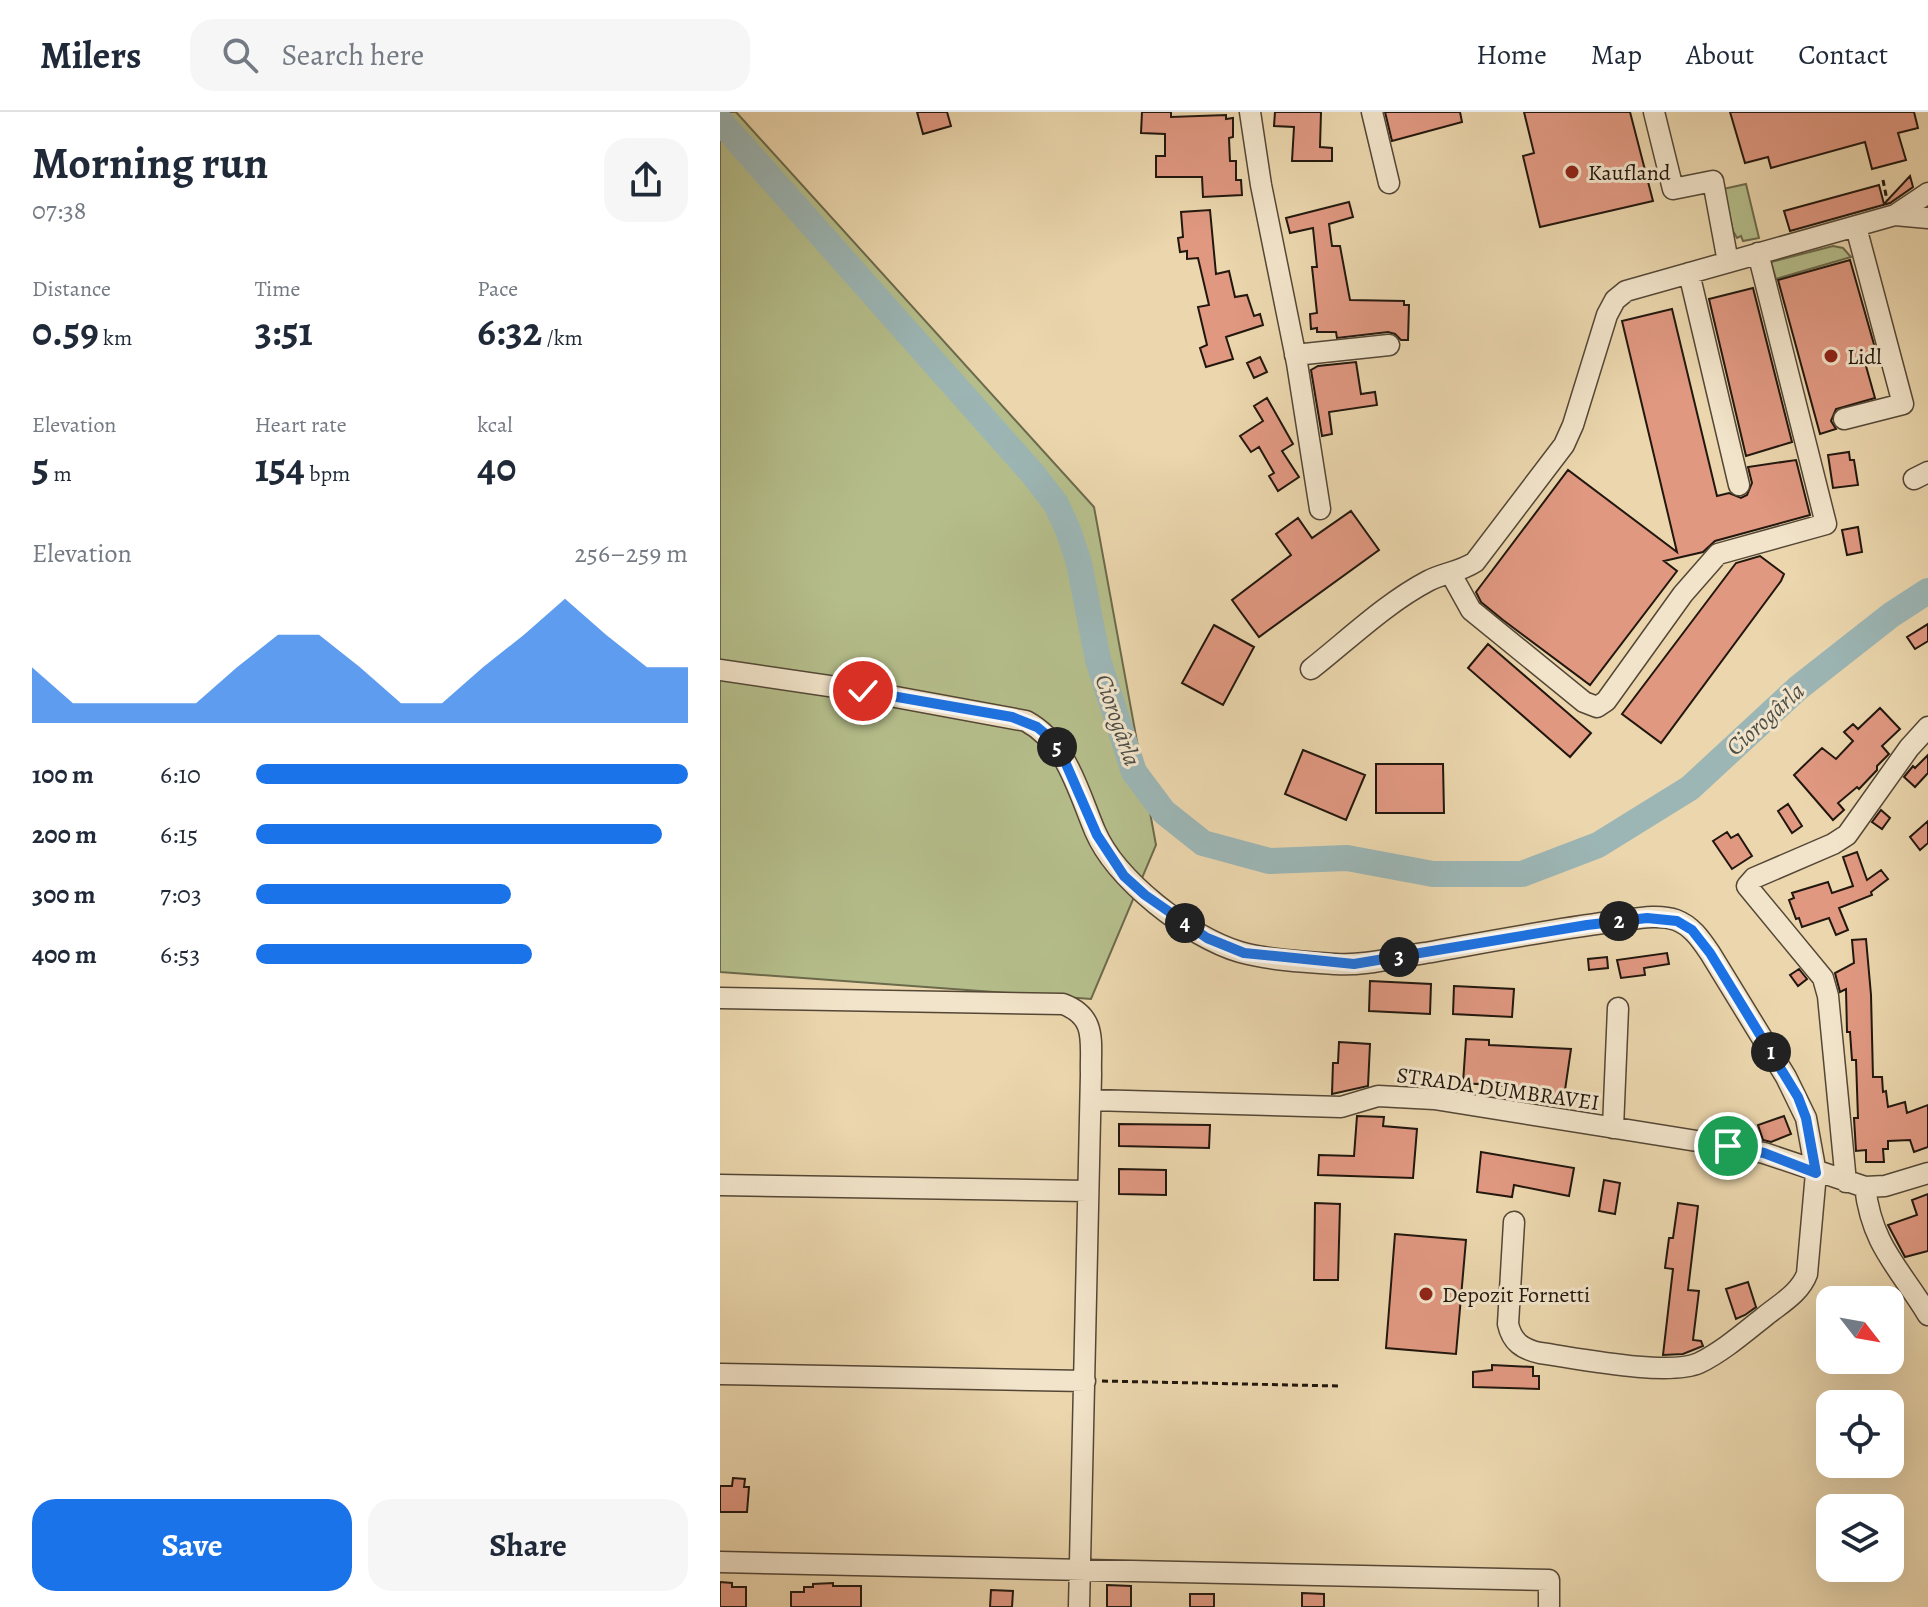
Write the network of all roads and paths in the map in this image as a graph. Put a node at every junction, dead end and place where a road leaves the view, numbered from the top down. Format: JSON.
{"nodes":[{"id":1,"x":1250,"y":112,"type":"edge"},
{"id":2,"x":1372,"y":112,"type":"edge"},
{"id":3,"x":1654,"y":112,"type":"edge"},
{"id":4,"x":1883,"y":180,"type":"dead end"},
{"id":5,"x":1389,"y":183,"type":"dead end"},
{"id":6,"x":1928,"y":193,"type":"edge"},
{"id":7,"x":1892,"y":211,"type":"junction"},
{"id":8,"x":1928,"y":218,"type":"edge"},
{"id":9,"x":1856,"y":227,"type":"junction"},
{"id":10,"x":1758,"y":253,"type":"junction"},
{"id":11,"x":1728,"y":262,"type":"junction"},
{"id":12,"x":1689,"y":273,"type":"junction"},
{"id":13,"x":1389,"y":345,"type":"dead end"},
{"id":14,"x":1295,"y":355,"type":"junction"},
{"id":15,"x":1844,"y":419,"type":"dead end"},
{"id":16,"x":1739,"y":485,"type":"dead end"},
{"id":17,"x":1320,"y":509,"type":"dead end"},
{"id":18,"x":1451,"y":574,"type":"junction"},
{"id":19,"x":1311,"y":669,"type":"dead end"},
{"id":20,"x":720,"y":670,"type":"edge"},
{"id":21,"x":1928,"y":727,"type":"edge"},
{"id":22,"x":720,"y":998,"type":"edge"},
{"id":23,"x":1618,"y":1008,"type":"dead end"},
{"id":24,"x":1091,"y":1100,"type":"junction"},
{"id":25,"x":1613,"y":1128,"type":"junction"},
{"id":26,"x":1816,"y":1173,"type":"junction"},
{"id":27,"x":1928,"y":1173,"type":"edge"},
{"id":28,"x":1856,"y":1184,"type":"junction"},
{"id":29,"x":720,"y":1185,"type":"edge"},
{"id":30,"x":1087,"y":1191,"type":"junction"},
{"id":31,"x":1514,"y":1222,"type":"dead end"},
{"id":32,"x":1928,"y":1315,"type":"edge"},
{"id":33,"x":720,"y":1374,"type":"edge"},
{"id":34,"x":1085,"y":1381,"type":"junction"},
{"id":35,"x":1339,"y":1386,"type":"dead end"},
{"id":36,"x":720,"y":1562,"type":"edge"},
{"id":37,"x":1080,"y":1569,"type":"junction"},
{"id":38,"x":1079,"y":1607,"type":"edge"},
{"id":39,"x":1549,"y":1607,"type":"edge"}],
"edges":[{"from":1,"to":14,"type":"street"},
{"from":2,"to":5,"type":"street"},
{"from":3,"to":11,"type":"street"},
{"from":4,"to":7,"type":"path"},
{"from":6,"to":7,"type":"street"},
{"from":7,"to":8,"type":"street"},
{"from":7,"to":9,"type":"street"},
{"from":9,"to":10,"type":"street"},
{"from":9,"to":15,"type":"street"},
{"from":10,"to":11,"type":"street"},
{"from":10,"to":18,"type":"street"},
{"from":11,"to":12,"type":"street"},
{"from":12,"to":16,"type":"street"},
{"from":12,"to":18,"type":"street"},
{"from":13,"to":14,"type":"street"},
{"from":14,"to":17,"type":"street"},
{"from":18,"to":19,"type":"street"},
{"from":20,"to":26,"type":"street"},
{"from":21,"to":28,"type":"street"},
{"from":22,"to":24,"type":"street"},
{"from":23,"to":25,"type":"street"},
{"from":24,"to":25,"type":"street","name":"STRADA DUMBRAVEI"},
{"from":24,"to":30,"type":"street"},
{"from":25,"to":26,"type":"street","name":"STRADA DUMBRAVEI"},
{"from":26,"to":28,"type":"street","name":"STRADA DUMBRAVEI"},
{"from":26,"to":31,"type":"street"},
{"from":27,"to":28,"type":"street","name":"STRADA DUMBRAVEI"},
{"from":28,"to":32,"type":"street"},
{"from":29,"to":30,"type":"street"},
{"from":30,"to":34,"type":"street"},
{"from":33,"to":34,"type":"street"},
{"from":34,"to":35,"type":"path"},
{"from":34,"to":37,"type":"street"},
{"from":36,"to":37,"type":"street"},
{"from":37,"to":38,"type":"street"},
{"from":37,"to":39,"type":"street"}]}
